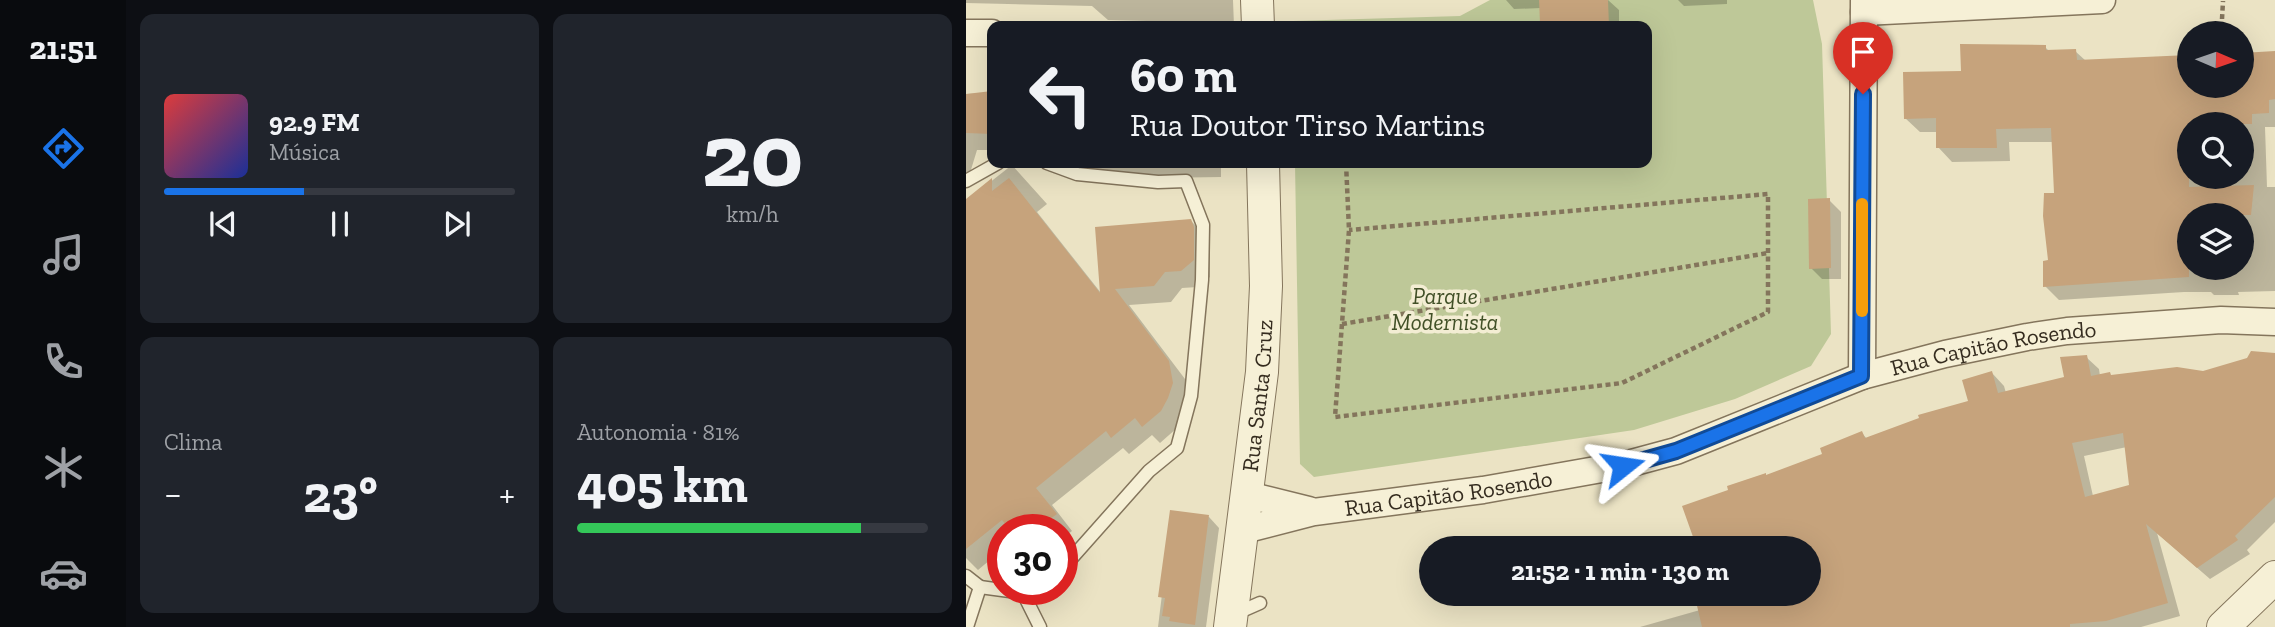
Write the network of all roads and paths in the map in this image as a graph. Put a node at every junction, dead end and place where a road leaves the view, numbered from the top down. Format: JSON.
{"nodes":[{"id":1,"x":1258,"y":0,"type":"edge"},
{"id":2,"x":2102,"y":0,"type":"edge"},
{"id":3,"x":2222,"y":1,"type":"edge"},
{"id":4,"x":1864,"y":6,"type":"edge"},
{"id":5,"x":2222,"y":19,"type":"dead end"},
{"id":6,"x":1258,"y":21,"type":"edge"},
{"id":7,"x":966,"y":33,"type":"edge"},
{"id":8,"x":987,"y":33,"type":"edge"},
{"id":9,"x":989,"y":168,"type":"edge"},
{"id":10,"x":1060,"y":168,"type":"edge"},
{"id":11,"x":1263,"y":168,"type":"edge"},
{"id":12,"x":1346,"y":168,"type":"edge"},
{"id":13,"x":966,"y":181,"type":"edge"},
{"id":14,"x":1349,"y":230,"type":"junction"},
{"id":15,"x":1768,"y":253,"type":"junction"},
{"id":16,"x":2275,"y":322,"type":"edge"},
{"id":17,"x":1342,"y":324,"type":"junction"},
{"id":18,"x":1861,"y":376,"type":"junction"},
{"id":19,"x":1248,"y":495,"type":"junction"},
{"id":20,"x":1314,"y":512,"type":"junction"},
{"id":21,"x":1244,"y":530,"type":"junction"},
{"id":22,"x":1078,"y":551,"type":"edge"},
{"id":23,"x":966,"y":576,"type":"edge"},
{"id":24,"x":2275,"y":577,"type":"edge"},
{"id":25,"x":980,"y":587,"type":"junction"},
{"id":26,"x":987,"y":588,"type":"edge"},
{"id":27,"x":1260,"y":603,"type":"dead end"},
{"id":28,"x":1032,"y":605,"type":"edge"},
{"id":29,"x":1231,"y":622,"type":"edge"},
{"id":30,"x":967,"y":627,"type":"edge"},
{"id":31,"x":1040,"y":627,"type":"edge"},
{"id":32,"x":2222,"y":627,"type":"edge"}],
"edges":[{"from":1,"to":6,"type":"street"},
{"from":2,"to":4,"type":"street"},
{"from":3,"to":5,"type":"path"},
{"from":4,"to":18,"type":"street"},
{"from":7,"to":8,"type":"street"},
{"from":9,"to":13,"type":"lane"},
{"from":10,"to":22,"type":"lane"},
{"from":11,"to":19,"type":"street","name":"Rua Santa Cruz"},
{"from":12,"to":14,"type":"path"},
{"from":14,"to":15,"type":"path"},
{"from":14,"to":17,"type":"path"},
{"from":15,"to":17,"type":"path"},
{"from":15,"to":17,"type":"path"},
{"from":16,"to":18,"type":"street","name":"Rua Capitão Rosendo"},
{"from":18,"to":20,"type":"street","name":"Rua Capitão Rosendo"},
{"from":19,"to":20,"type":"street","name":"Rua Capitão Rosendo"},
{"from":19,"to":21,"type":"street","name":"Rua Santa Cruz"},
{"from":20,"to":21,"type":"street","name":"Rua Capitão Rosendo"},
{"from":21,"to":29,"type":"street","name":"Rua Santa Cruz"},
{"from":23,"to":25,"type":"lane"},
{"from":24,"to":32,"type":"street"},
{"from":25,"to":26,"type":"lane"},
{"from":25,"to":30,"type":"lane"},
{"from":27,"to":29,"type":"lane"},
{"from":28,"to":31,"type":"lane"}]}
